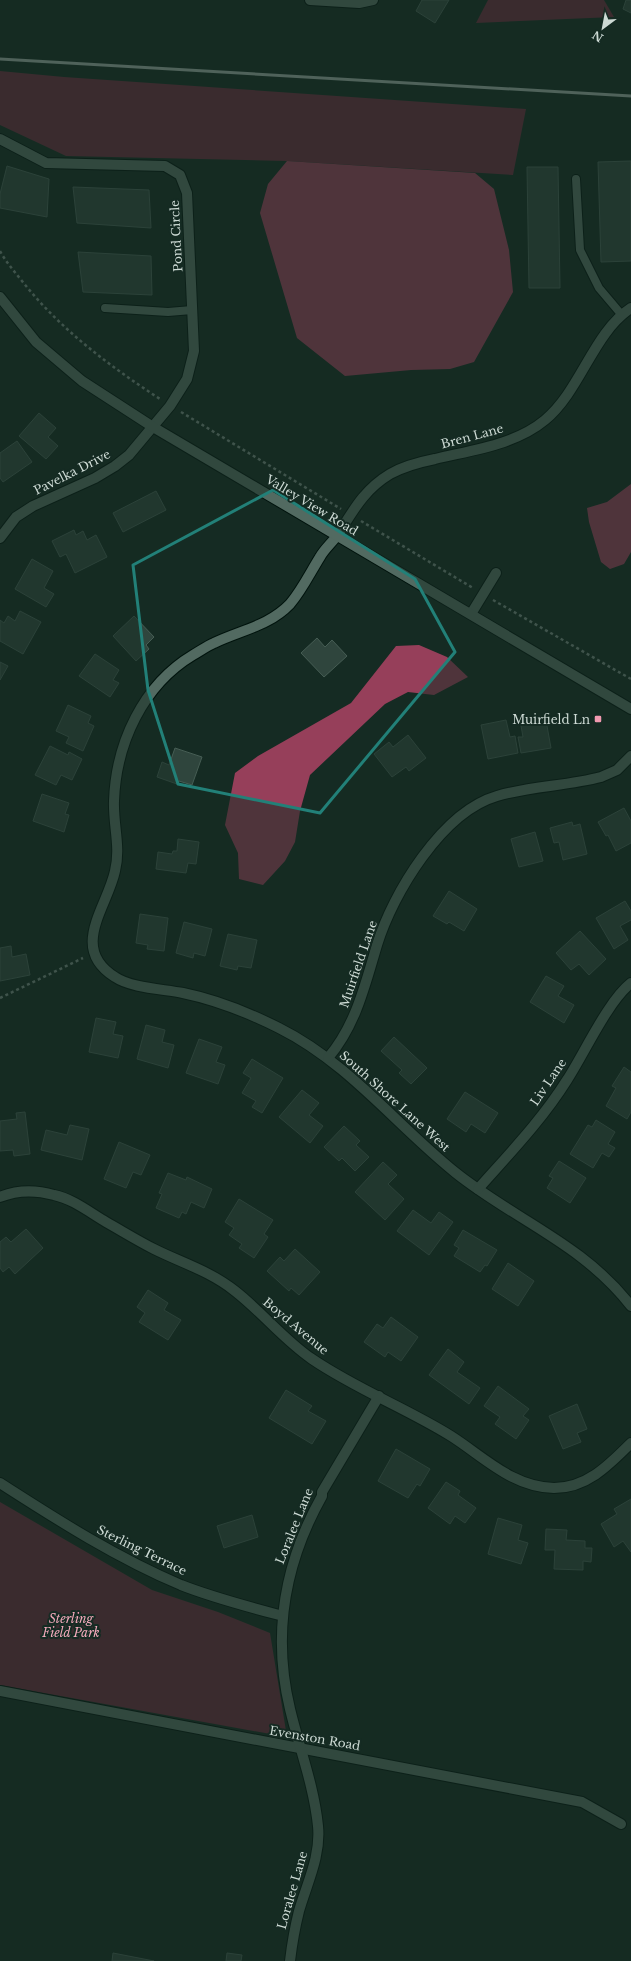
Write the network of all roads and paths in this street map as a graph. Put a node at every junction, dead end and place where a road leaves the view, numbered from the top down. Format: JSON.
{"nodes":[{"id":1,"x":310,"y":0,"type":"edge"},
{"id":2,"x":373,"y":0,"type":"edge"},
{"id":3,"x":0,"y":139,"type":"edge"},
{"id":4,"x":576,"y":179,"type":"dead end"},
{"id":5,"x":0,"y":251,"type":"edge"},
{"id":6,"x":0,"y":297,"type":"edge"},
{"id":7,"x":105,"y":308,"type":"dead end"},
{"id":8,"x":631,"y":308,"type":"edge"},
{"id":9,"x":192,"y":310,"type":"junction"},
{"id":10,"x":621,"y":314,"type":"junction"},
{"id":11,"x":170,"y":406,"type":"junction"},
{"id":12,"x":153,"y":427,"type":"junction"},
{"id":13,"x":349,"y":514,"type":"junction"},
{"id":14,"x":338,"y":536,"type":"junction"},
{"id":15,"x":0,"y":538,"type":"edge"},
{"id":16,"x":496,"y":573,"type":"dead end"},
{"id":17,"x":483,"y":594,"type":"junction"},
{"id":18,"x":471,"y":614,"type":"junction"},
{"id":19,"x":631,"y":679,"type":"edge"},
{"id":20,"x":631,"y":709,"type":"edge"},
{"id":21,"x":631,"y":756,"type":"edge"},
{"id":22,"x":94,"y":953,"type":"junction"},
{"id":23,"x":631,"y":984,"type":"edge"},
{"id":24,"x":0,"y":998,"type":"edge"},
{"id":25,"x":328,"y":1058,"type":"junction"},
{"id":26,"x":478,"y":1189,"type":"junction"},
{"id":27,"x":0,"y":1197,"type":"edge"},
{"id":28,"x":630,"y":1303,"type":"edge"},
{"id":29,"x":379,"y":1396,"type":"junction"},
{"id":30,"x":631,"y":1443,"type":"edge"},
{"id":31,"x":0,"y":1484,"type":"edge"},
{"id":32,"x":283,"y":1616,"type":"junction"},
{"id":33,"x":0,"y":1691,"type":"edge"},
{"id":34,"x":300,"y":1748,"type":"junction"},
{"id":35,"x":621,"y":1824,"type":"dead end"},
{"id":36,"x":290,"y":1961,"type":"edge"}],
"edges":[{"from":1,"to":2,"type":"street"},
{"from":3,"to":9,"type":"street","name":"Pond Circle"},
{"from":4,"to":10,"type":"lane"},
{"from":5,"to":11,"type":"path"},
{"from":6,"to":12,"type":"street","name":"Valley View Road"},
{"from":7,"to":9,"type":"lane"},
{"from":8,"to":10,"type":"street","name":"Bren Lane"},
{"from":9,"to":11,"type":"street","name":"Pond Circle"},
{"from":10,"to":13,"type":"street","name":"Bren Lane"},
{"from":11,"to":12,"type":"street","name":"Pond Circle"},
{"from":11,"to":13,"type":"path"},
{"from":12,"to":14,"type":"street","name":"Valley View Road"},
{"from":12,"to":15,"type":"street","name":"Pavelka Drive"},
{"from":13,"to":14,"type":"street","name":"Bren Lane"},
{"from":13,"to":17,"type":"path"},
{"from":14,"to":18,"type":"street","name":"Valley View Road"},
{"from":14,"to":22,"type":"street"},
{"from":16,"to":17,"type":"street"},
{"from":17,"to":18,"type":"street"},
{"from":17,"to":19,"type":"path"},
{"from":18,"to":20,"type":"street","name":"Valley View Road"},
{"from":21,"to":25,"type":"street","name":"Muirfield Lane"},
{"from":22,"to":24,"type":"path"},
{"from":22,"to":25,"type":"street","name":"South Shore Lane West"},
{"from":23,"to":26,"type":"street","name":"Liv Lane"},
{"from":25,"to":26,"type":"street","name":"South Shore Lane West"},
{"from":26,"to":28,"type":"street","name":"South Shore Lane West"},
{"from":27,"to":29,"type":"street","name":"Boyd Avenue"},
{"from":29,"to":30,"type":"street","name":"Boyd Avenue"},
{"from":29,"to":32,"type":"street","name":"Loralee Lane"},
{"from":31,"to":32,"type":"street","name":"Sterling Terrace"},
{"from":32,"to":34,"type":"street","name":"Loralee Lane"},
{"from":33,"to":34,"type":"street","name":"Evenston Road"},
{"from":34,"to":35,"type":"street","name":"Evenston Road"},
{"from":34,"to":36,"type":"street","name":"Loralee Lane"}]}
